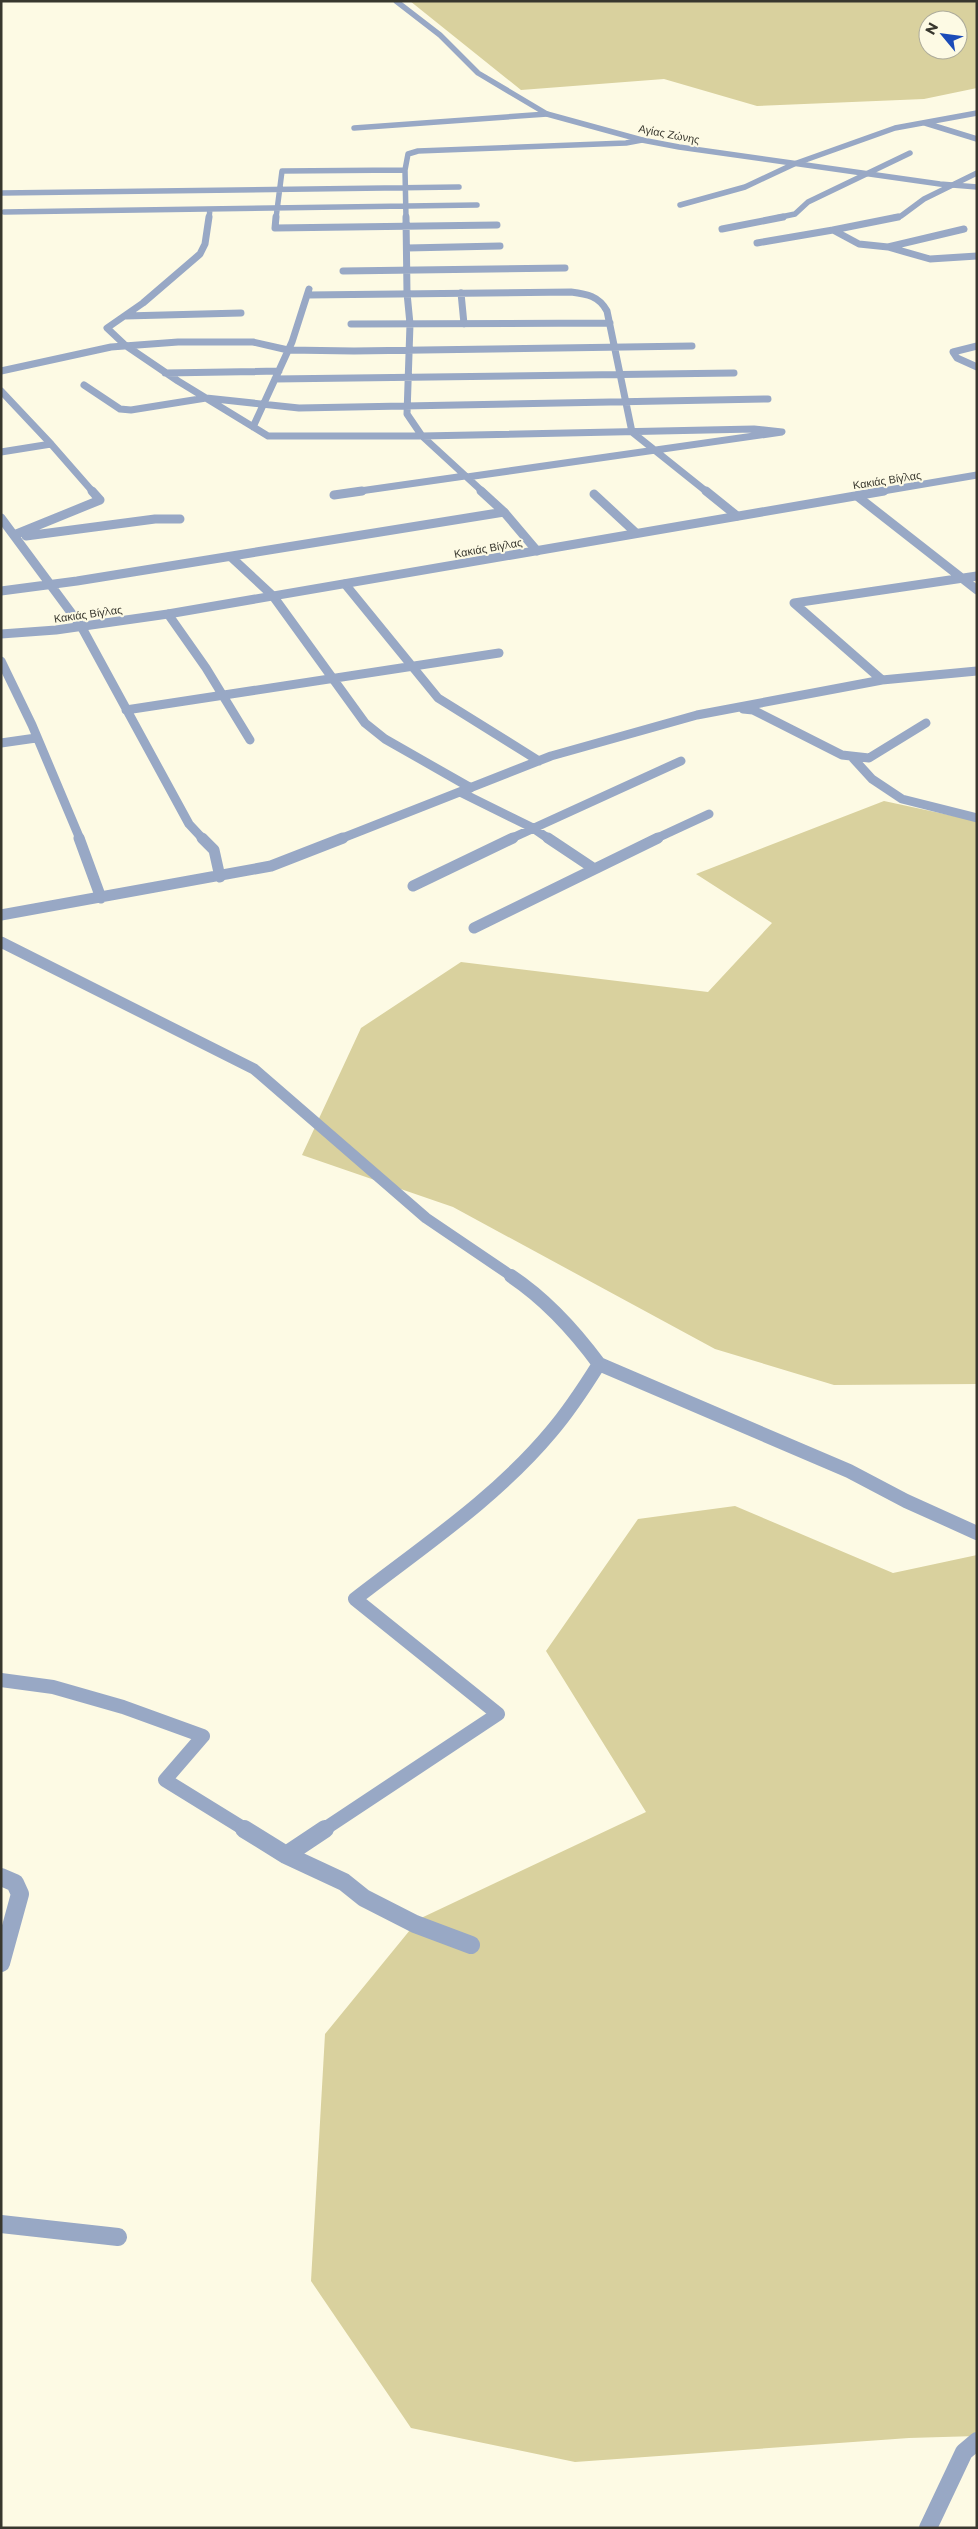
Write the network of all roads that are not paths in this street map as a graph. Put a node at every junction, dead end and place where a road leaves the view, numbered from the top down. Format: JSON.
{"nodes":[{"id":1,"x":396,"y":1,"type":"edge"},
{"id":2,"x":977,"y":113,"type":"edge"},
{"id":3,"x":547,"y":114,"type":"junction"},
{"id":4,"x":922,"y":122,"type":"junction"},
{"id":5,"x":354,"y":128,"type":"dead end"},
{"id":6,"x":977,"y":139,"type":"edge"},
{"id":7,"x":642,"y":140,"type":"junction"},
{"id":8,"x":910,"y":153,"type":"dead end"},
{"id":9,"x":794,"y":164,"type":"junction"},
{"id":10,"x":405,"y":170,"type":"junction"},
{"id":11,"x":977,"y":173,"type":"edge"},
{"id":12,"x":866,"y":174,"type":"junction"},
{"id":13,"x":951,"y":185,"type":"junction"},
{"id":14,"x":405,"y":187,"type":"junction"},
{"id":15,"x":459,"y":187,"type":"dead end"},
{"id":16,"x":977,"y":187,"type":"edge"},
{"id":17,"x":280,"y":189,"type":"junction"},
{"id":18,"x":1,"y":193,"type":"edge"},
{"id":19,"x":476,"y":205,"type":"dead end"},
{"id":20,"x":680,"y":205,"type":"dead end"},
{"id":21,"x":406,"y":206,"type":"junction"},
{"id":22,"x":276,"y":208,"type":"junction"},
{"id":23,"x":210,"y":209,"type":"junction"},
{"id":24,"x":4,"y":212,"type":"dead end"},
{"id":25,"x":497,"y":225,"type":"dead end"},
{"id":26,"x":406,"y":227,"type":"junction"},
{"id":27,"x":722,"y":229,"type":"dead end"},
{"id":28,"x":964,"y":229,"type":"dead end"},
{"id":29,"x":833,"y":230,"type":"junction"},
{"id":30,"x":757,"y":243,"type":"dead end"},
{"id":31,"x":500,"y":246,"type":"dead end"},
{"id":32,"x":888,"y":247,"type":"junction"},
{"id":33,"x":407,"y":248,"type":"junction"},
{"id":34,"x":977,"y":256,"type":"edge"},
{"id":35,"x":565,"y":268,"type":"dead end"},
{"id":36,"x":407,"y":270,"type":"junction"},
{"id":37,"x":343,"y":271,"type":"dead end"},
{"id":38,"x":407,"y":293,"type":"junction"},
{"id":39,"x":461,"y":293,"type":"junction"},
{"id":40,"x":241,"y":313,"type":"dead end"},
{"id":41,"x":126,"y":316,"type":"junction"},
{"id":42,"x":610,"y":323,"type":"junction"},
{"id":43,"x":351,"y":324,"type":"dead end"},
{"id":44,"x":410,"y":324,"type":"junction"},
{"id":45,"x":464,"y":324,"type":"junction"},
{"id":46,"x":125,"y":345,"type":"junction"},
{"id":47,"x":692,"y":346,"type":"dead end"},
{"id":48,"x":977,"y":346,"type":"edge"},
{"id":49,"x":615,"y":347,"type":"junction"},
{"id":50,"x":288,"y":350,"type":"junction"},
{"id":51,"x":409,"y":350,"type":"junction"},
{"id":52,"x":977,"y":367,"type":"edge"},
{"id":53,"x":1,"y":371,"type":"edge"},
{"id":54,"x":279,"y":371,"type":"junction"},
{"id":55,"x":165,"y":373,"type":"junction"},
{"id":56,"x":734,"y":373,"type":"dead end"},
{"id":57,"x":620,"y":374,"type":"junction"},
{"id":58,"x":408,"y":377,"type":"junction"},
{"id":59,"x":275,"y":379,"type":"junction"},
{"id":60,"x":84,"y":385,"type":"dead end"},
{"id":61,"x":1,"y":390,"type":"edge"},
{"id":62,"x":206,"y":398,"type":"junction"},
{"id":63,"x":768,"y":399,"type":"dead end"},
{"id":64,"x":626,"y":402,"type":"junction"},
{"id":65,"x":407,"y":404,"type":"junction"},
{"id":66,"x":263,"y":406,"type":"junction"},
{"id":67,"x":253,"y":427,"type":"junction"},
{"id":68,"x":632,"y":432,"type":"junction"},
{"id":69,"x":422,"y":436,"type":"junction"},
{"id":70,"x":51,"y":444,"type":"junction"},
{"id":71,"x":655,"y":449,"type":"junction"},
{"id":72,"x":1,"y":452,"type":"edge"},
{"id":73,"x":977,"y":475,"type":"edge"},
{"id":74,"x":466,"y":476,"type":"junction"},
{"id":75,"x":594,"y":494,"type":"dead end"},
{"id":76,"x":334,"y":495,"type":"dead end"},
{"id":77,"x":857,"y":496,"type":"junction"},
{"id":78,"x":504,"y":512,"type":"junction"},
{"id":79,"x":737,"y":516,"type":"junction"},
{"id":80,"x":1,"y":518,"type":"edge"},
{"id":81,"x":180,"y":519,"type":"dead end"},
{"id":82,"x":636,"y":534,"type":"junction"},
{"id":83,"x":15,"y":537,"type":"junction"},
{"id":84,"x":537,"y":551,"type":"junction"},
{"id":85,"x":231,"y":557,"type":"junction"},
{"id":86,"x":977,"y":576,"type":"edge"},
{"id":87,"x":962,"y":578,"type":"junction"},
{"id":88,"x":345,"y":584,"type":"junction"},
{"id":89,"x":50,"y":585,"type":"junction"},
{"id":90,"x":1,"y":590,"type":"edge"},
{"id":91,"x":977,"y":590,"type":"edge"},
{"id":92,"x":274,"y":596,"type":"junction"},
{"id":93,"x":168,"y":614,"type":"junction"},
{"id":94,"x":81,"y":626,"type":"junction"},
{"id":95,"x":1,"y":634,"type":"edge"},
{"id":96,"x":499,"y":653,"type":"dead end"},
{"id":97,"x":1,"y":662,"type":"edge"},
{"id":98,"x":413,"y":668,"type":"junction"},
{"id":99,"x":977,"y":671,"type":"edge"},
{"id":100,"x":335,"y":679,"type":"junction"},
{"id":101,"x":882,"y":680,"type":"junction"},
{"id":102,"x":223,"y":695,"type":"junction"},
{"id":103,"x":736,"y":708,"type":"junction"},
{"id":104,"x":126,"y":710,"type":"junction"},
{"id":105,"x":926,"y":723,"type":"dead end"},
{"id":106,"x":36,"y":738,"type":"junction"},
{"id":107,"x":250,"y":740,"type":"dead end"},
{"id":108,"x":1,"y":743,"type":"edge"},
{"id":109,"x":851,"y":756,"type":"junction"},
{"id":110,"x":538,"y":761,"type":"junction"},
{"id":111,"x":681,"y":761,"type":"dead end"},
{"id":112,"x":471,"y":788,"type":"junction"},
{"id":113,"x":460,"y":792,"type":"junction"},
{"id":114,"x":709,"y":814,"type":"dead end"},
{"id":115,"x":977,"y":818,"type":"edge"},
{"id":116,"x":533,"y":828,"type":"junction"},
{"id":117,"x":593,"y":868,"type":"junction"},
{"id":118,"x":220,"y":878,"type":"junction"},
{"id":119,"x":413,"y":886,"type":"dead end"},
{"id":120,"x":101,"y":898,"type":"junction"},
{"id":121,"x":1,"y":915,"type":"edge"},
{"id":122,"x":474,"y":928,"type":"dead end"},
{"id":123,"x":1,"y":942,"type":"edge"},
{"id":124,"x":599,"y":1364,"type":"junction"},
{"id":125,"x":977,"y":1533,"type":"edge"},
{"id":126,"x":1,"y":1680,"type":"edge"},
{"id":127,"x":286,"y":1855,"type":"junction"},
{"id":128,"x":1,"y":1877,"type":"edge"},
{"id":129,"x":470,"y":1945,"type":"dead end"},
{"id":130,"x":1,"y":1963,"type":"edge"},
{"id":131,"x":1,"y":2224,"type":"edge"},
{"id":132,"x":118,"y":2237,"type":"dead end"},
{"id":133,"x":977,"y":2441,"type":"edge"},
{"id":134,"x":928,"y":2528,"type":"edge"}],
"edges":[{"from":1,"to":3,"type":"street","name":"Αγίας Ζώνης"},
{"from":2,"to":4,"type":"street"},
{"from":3,"to":5,"type":"street"},
{"from":3,"to":7,"type":"street","name":"Αγίας Ζώνης"},
{"from":4,"to":6,"type":"street"},
{"from":4,"to":9,"type":"street"},
{"from":7,"to":9,"type":"street","name":"Αγίας Ζώνης"},
{"from":7,"to":10,"type":"street"},
{"from":8,"to":12,"type":"street"},
{"from":9,"to":12,"type":"street","name":"Αγίας Ζώνης"},
{"from":9,"to":20,"type":"street"},
{"from":10,"to":14,"type":"street"},
{"from":10,"to":17,"type":"street"},
{"from":11,"to":13,"type":"street"},
{"from":12,"to":13,"type":"street","name":"Αγίας Ζώνης"},
{"from":12,"to":27,"type":"street"},
{"from":13,"to":16,"type":"street","name":"Αγίας Ζώνης"},
{"from":13,"to":29,"type":"street"},
{"from":14,"to":15,"type":"street"},
{"from":14,"to":17,"type":"street"},
{"from":14,"to":21,"type":"street"},
{"from":17,"to":18,"type":"street"},
{"from":17,"to":22,"type":"street"},
{"from":19,"to":21,"type":"street"},
{"from":21,"to":22,"type":"street"},
{"from":21,"to":26,"type":"street"},
{"from":22,"to":23,"type":"street"},
{"from":22,"to":26,"type":"street"},
{"from":23,"to":24,"type":"street"},
{"from":23,"to":41,"type":"street"},
{"from":25,"to":26,"type":"street"},
{"from":26,"to":33,"type":"street"},
{"from":28,"to":32,"type":"street"},
{"from":29,"to":30,"type":"street"},
{"from":29,"to":32,"type":"street"},
{"from":31,"to":33,"type":"street"},
{"from":32,"to":34,"type":"street"},
{"from":33,"to":36,"type":"street"},
{"from":35,"to":36,"type":"street"},
{"from":36,"to":37,"type":"street"},
{"from":36,"to":38,"type":"street"},
{"from":38,"to":39,"type":"street"},
{"from":38,"to":44,"type":"street"},
{"from":38,"to":50,"type":"street"},
{"from":39,"to":42,"type":"street"},
{"from":39,"to":45,"type":"street"},
{"from":40,"to":41,"type":"street"},
{"from":41,"to":46,"type":"street"},
{"from":42,"to":45,"type":"street"},
{"from":42,"to":49,"type":"street"},
{"from":43,"to":44,"type":"street"},
{"from":44,"to":45,"type":"street"},
{"from":44,"to":51,"type":"street"},
{"from":46,"to":50,"type":"street"},
{"from":46,"to":53,"type":"street"},
{"from":46,"to":55,"type":"street"},
{"from":47,"to":49,"type":"street"},
{"from":48,"to":52,"type":"street"},
{"from":49,"to":51,"type":"street"},
{"from":49,"to":57,"type":"street"},
{"from":50,"to":51,"type":"street"},
{"from":50,"to":54,"type":"street"},
{"from":51,"to":58,"type":"street"},
{"from":54,"to":55,"type":"street"},
{"from":54,"to":59,"type":"street"},
{"from":55,"to":62,"type":"street"},
{"from":56,"to":57,"type":"street"},
{"from":57,"to":58,"type":"street"},
{"from":57,"to":64,"type":"street"},
{"from":58,"to":59,"type":"street"},
{"from":58,"to":65,"type":"street"},
{"from":59,"to":66,"type":"street"},
{"from":60,"to":62,"type":"street"},
{"from":61,"to":70,"type":"street"},
{"from":62,"to":66,"type":"street"},
{"from":62,"to":67,"type":"street"},
{"from":63,"to":64,"type":"street"},
{"from":64,"to":65,"type":"street"},
{"from":64,"to":68,"type":"street"},
{"from":65,"to":66,"type":"street"},
{"from":65,"to":69,"type":"street"},
{"from":66,"to":67,"type":"street"},
{"from":67,"to":69,"type":"street"},
{"from":68,"to":69,"type":"street"},
{"from":68,"to":71,"type":"street"},
{"from":68,"to":71,"type":"street"},
{"from":69,"to":74,"type":"street"},
{"from":70,"to":72,"type":"street"},
{"from":70,"to":83,"type":"street"},
{"from":71,"to":74,"type":"street"},
{"from":71,"to":79,"type":"street"},
{"from":73,"to":77,"type":"street","name":"Κακιάς Βίγλας"},
{"from":74,"to":76,"type":"street"},
{"from":74,"to":78,"type":"street"},
{"from":75,"to":82,"type":"street"},
{"from":77,"to":79,"type":"street","name":"Κακιάς Βίγλας"},
{"from":77,"to":87,"type":"street"},
{"from":78,"to":84,"type":"street"},
{"from":78,"to":85,"type":"street"},
{"from":79,"to":82,"type":"street","name":"Κακιάς Βίγλας"},
{"from":80,"to":83,"type":"street"},
{"from":81,"to":83,"type":"street"},
{"from":82,"to":84,"type":"street","name":"Κακιάς Βίγλας"},
{"from":83,"to":89,"type":"street"},
{"from":84,"to":88,"type":"street","name":"Κακιάς Βίγλας"},
{"from":85,"to":89,"type":"street"},
{"from":85,"to":92,"type":"street"},
{"from":86,"to":87,"type":"street"},
{"from":87,"to":91,"type":"street"},
{"from":87,"to":101,"type":"street"},
{"from":88,"to":92,"type":"street","name":"Κακιάς Βίγλας"},
{"from":88,"to":98,"type":"street"},
{"from":89,"to":90,"type":"street"},
{"from":89,"to":94,"type":"street"},
{"from":92,"to":93,"type":"street","name":"Κακιάς Βίγλας"},
{"from":92,"to":100,"type":"street"},
{"from":93,"to":94,"type":"street","name":"Κακιάς Βίγλας"},
{"from":93,"to":102,"type":"street"},
{"from":94,"to":95,"type":"street","name":"Κακιάς Βίγλας"},
{"from":94,"to":104,"type":"street"},
{"from":96,"to":98,"type":"street"},
{"from":97,"to":106,"type":"street"},
{"from":98,"to":100,"type":"street"},
{"from":98,"to":110,"type":"street"},
{"from":99,"to":101,"type":"street"},
{"from":100,"to":102,"type":"street"},
{"from":100,"to":112,"type":"street"},
{"from":101,"to":103,"type":"street"},
{"from":102,"to":104,"type":"street"},
{"from":102,"to":107,"type":"street"},
{"from":103,"to":109,"type":"street"},
{"from":103,"to":110,"type":"street"},
{"from":104,"to":118,"type":"street"},
{"from":105,"to":109,"type":"street"},
{"from":106,"to":108,"type":"street"},
{"from":106,"to":120,"type":"street"},
{"from":109,"to":115,"type":"street"},
{"from":110,"to":112,"type":"street"},
{"from":111,"to":116,"type":"street"},
{"from":112,"to":113,"type":"street"},
{"from":113,"to":116,"type":"street"},
{"from":113,"to":118,"type":"street"},
{"from":114,"to":117,"type":"street"},
{"from":116,"to":117,"type":"street"},
{"from":116,"to":119,"type":"street"},
{"from":117,"to":122,"type":"street"},
{"from":118,"to":120,"type":"street"},
{"from":120,"to":121,"type":"street"},
{"from":123,"to":124,"type":"street"},
{"from":124,"to":125,"type":"street"},
{"from":124,"to":127,"type":"street"},
{"from":126,"to":127,"type":"street"},
{"from":127,"to":129,"type":"street"},
{"from":128,"to":130,"type":"street"},
{"from":131,"to":132,"type":"street"},
{"from":133,"to":134,"type":"street"}]}
